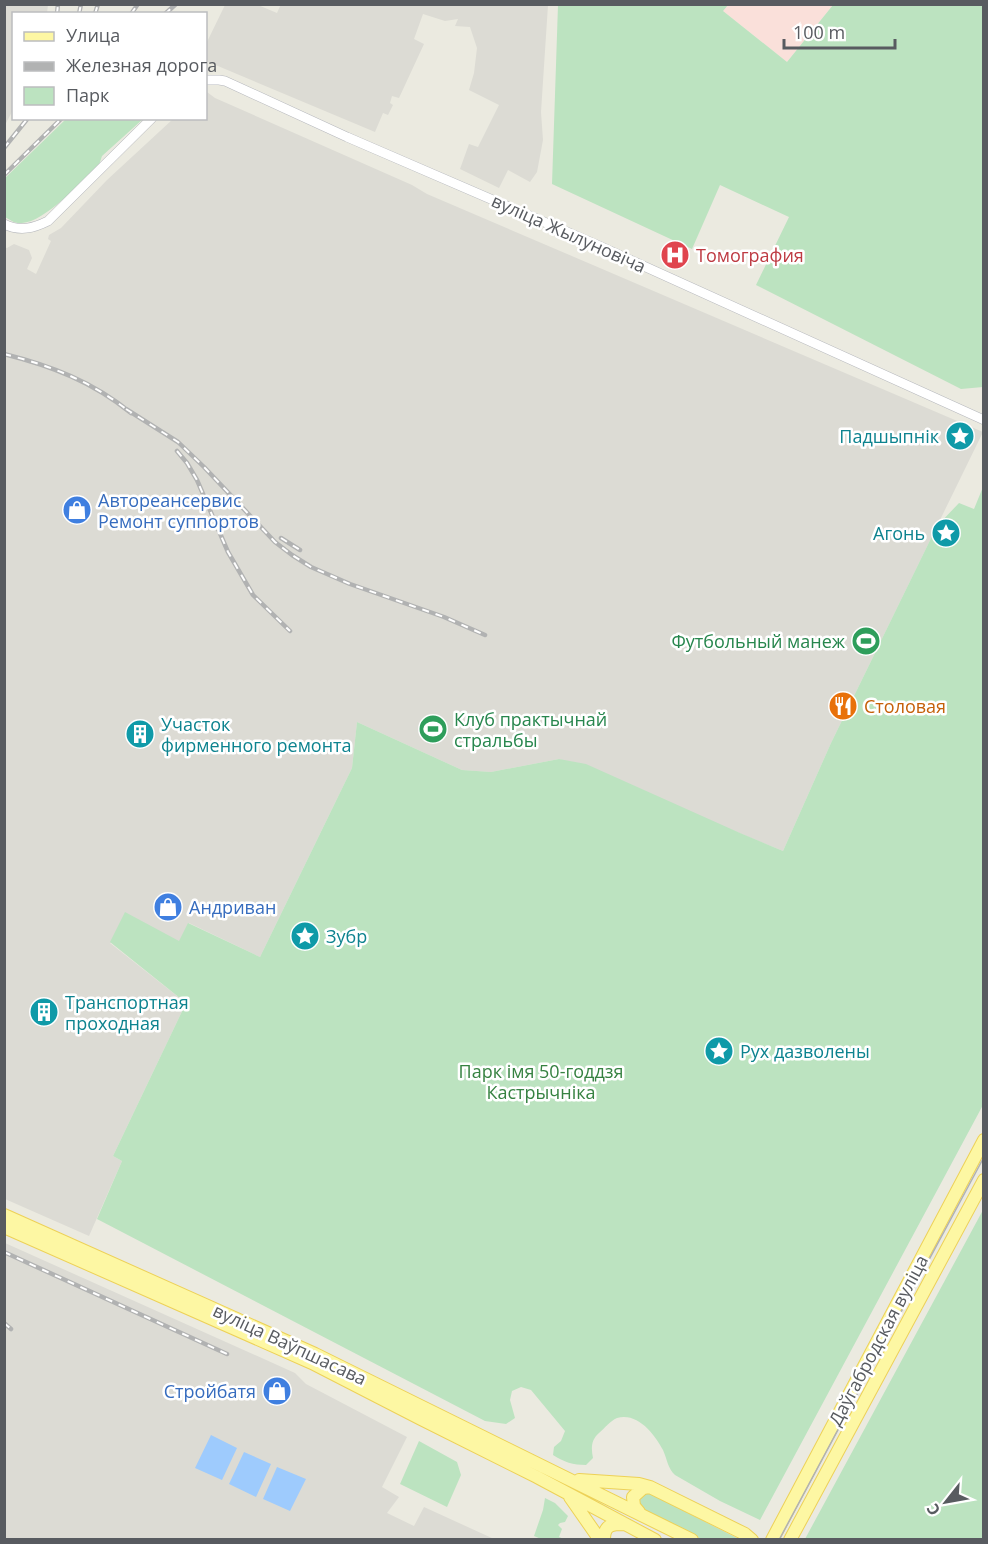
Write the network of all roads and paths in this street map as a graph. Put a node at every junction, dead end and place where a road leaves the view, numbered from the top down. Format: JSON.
{"nodes":[{"id":1,"x":207,"y":80,"type":"edge"},
{"id":2,"x":150,"y":120,"type":"edge"},
{"id":3,"x":4,"y":224,"type":"edge"},
{"id":4,"x":984,"y":420,"type":"edge"},
{"id":5,"x":984,"y":1140,"type":"edge"},
{"id":6,"x":984,"y":1180,"type":"edge"},
{"id":7,"x":4,"y":1215,"type":"edge"},
{"id":8,"x":4,"y":1227,"type":"edge"},
{"id":9,"x":572,"y":1480,"type":"junction"},
{"id":10,"x":650,"y":1487,"type":"junction"},
{"id":11,"x":568,"y":1493,"type":"junction"},
{"id":12,"x":639,"y":1512,"type":"junction"},
{"id":13,"x":624,"y":1524,"type":"junction"},
{"id":14,"x":748,"y":1536,"type":"edge"},
{"id":15,"x":773,"y":1537,"type":"edge"},
{"id":16,"x":602,"y":1539,"type":"edge"},
{"id":17,"x":655,"y":1539,"type":"edge"},
{"id":18,"x":692,"y":1539,"type":"edge"},
{"id":19,"x":790,"y":1539,"type":"edge"}],
"edges":[{"from":1,"to":4,"type":"street","name":"вуліца Жылуновіча"},
{"from":2,"to":3,"type":"street"},
{"from":5,"to":15,"type":"main road","name":"Даўгабродская вуліца"},
{"from":6,"to":19,"type":"main road","name":"Даўгабродская вуліца"},
{"from":7,"to":9,"type":"main road","name":"вуліца Ваўпшасава"},
{"from":8,"to":11,"type":"main road","name":"вуліца Ваўпшасава"},
{"from":9,"to":10,"type":"main road"},
{"from":9,"to":12,"type":"main road","name":"вуліца Ваўпшасава"},
{"from":10,"to":12,"type":"main road"},
{"from":10,"to":14,"type":"main road"},
{"from":11,"to":13,"type":"main road","name":"вуліца Ваўпшасава"},
{"from":11,"to":16,"type":"main road"},
{"from":12,"to":18,"type":"main road","name":"вуліца Ваўпшасава"},
{"from":13,"to":16,"type":"main road"},
{"from":13,"to":17,"type":"main road","name":"вуліца Ваўпшасава"},
{"from":14,"to":15,"type":"main road"}]}
